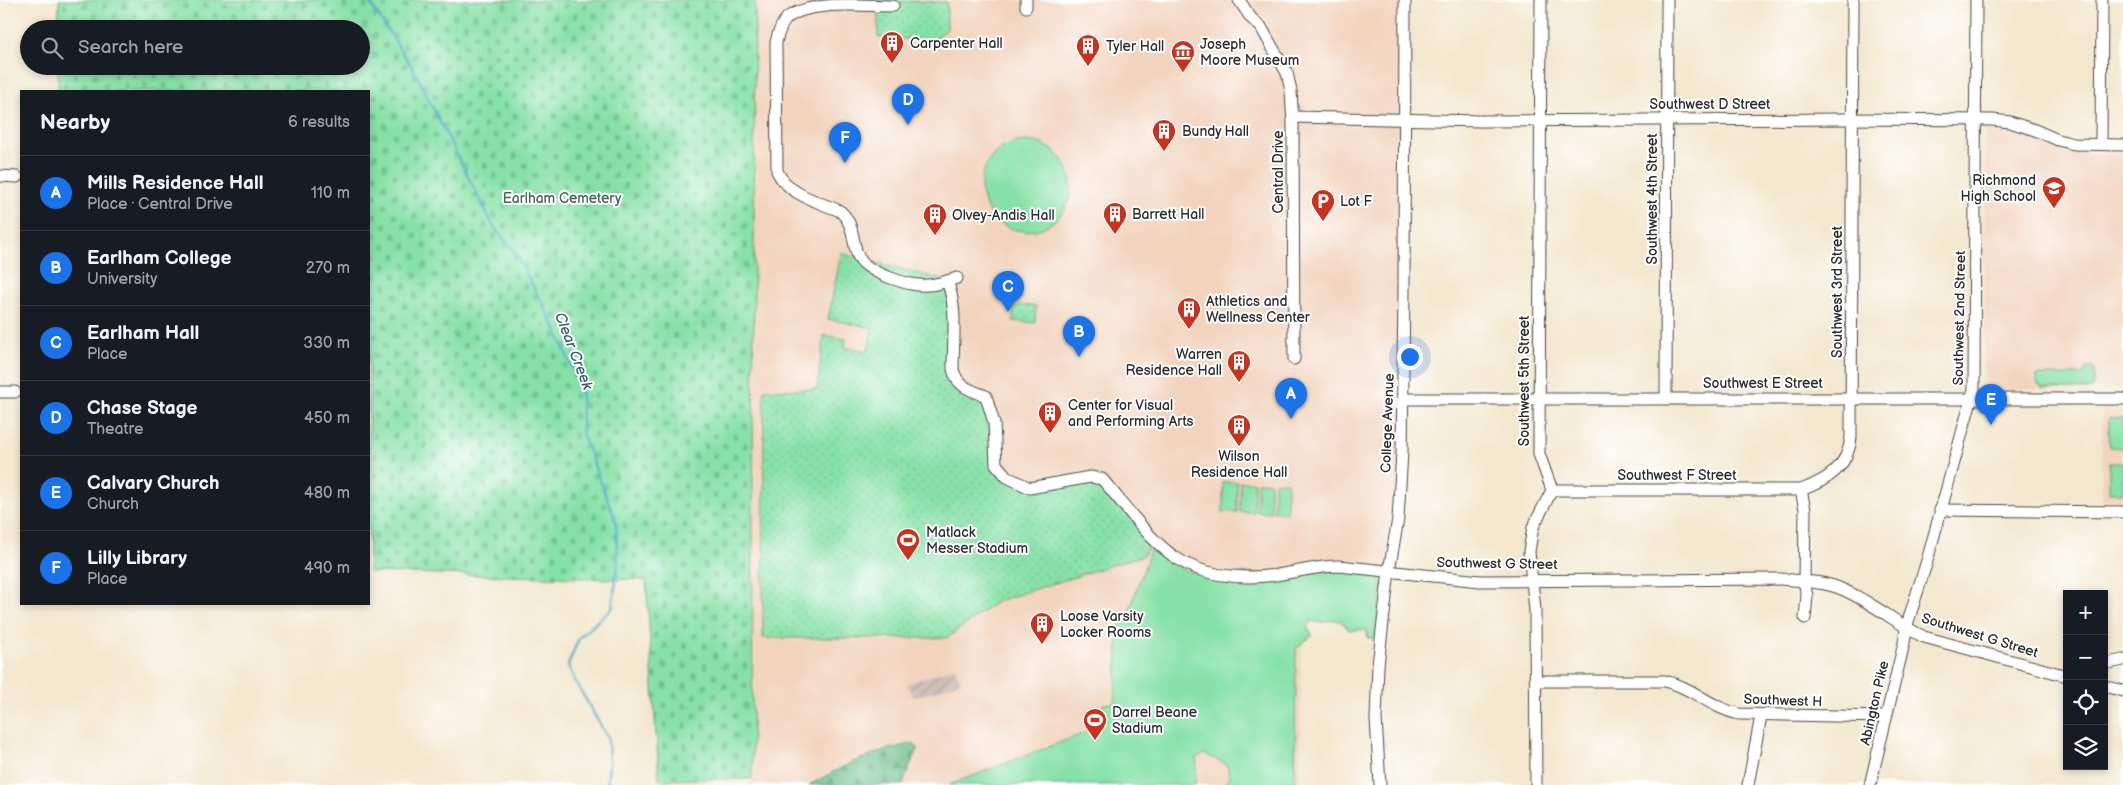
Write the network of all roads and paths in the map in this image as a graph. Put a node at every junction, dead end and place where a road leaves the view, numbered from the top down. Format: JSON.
{"nodes":[{"id":1,"x":1239,"y":0,"type":"edge"},
{"id":2,"x":1405,"y":0,"type":"edge"},
{"id":3,"x":1541,"y":0,"type":"edge"},
{"id":4,"x":1667,"y":0,"type":"edge"},
{"id":5,"x":1853,"y":0,"type":"edge"},
{"id":6,"x":1976,"y":0,"type":"edge"},
{"id":7,"x":2102,"y":0,"type":"edge"},
{"id":8,"x":893,"y":6,"type":"dead end"},
{"id":9,"x":1293,"y":117,"type":"junction"},
{"id":10,"x":1404,"y":119,"type":"junction"},
{"id":11,"x":1667,"y":119,"type":"junction"},
{"id":12,"x":1853,"y":119,"type":"junction"},
{"id":13,"x":1540,"y":120,"type":"junction"},
{"id":14,"x":1975,"y":121,"type":"junction"},
{"id":15,"x":2101,"y":144,"type":"junction"},
{"id":16,"x":2123,"y":144,"type":"edge"},
{"id":17,"x":0,"y":176,"type":"edge"},
{"id":18,"x":17,"y":176,"type":"dead end"},
{"id":19,"x":1294,"y":359,"type":"dead end"},
{"id":20,"x":0,"y":392,"type":"edge"},
{"id":21,"x":15,"y":392,"type":"dead end"},
{"id":22,"x":1539,"y":398,"type":"junction"},
{"id":23,"x":1666,"y":398,"type":"junction"},
{"id":24,"x":1403,"y":399,"type":"junction"},
{"id":25,"x":1852,"y":399,"type":"junction"},
{"id":26,"x":1971,"y":399,"type":"junction"},
{"id":27,"x":2123,"y":399,"type":"edge"},
{"id":28,"x":1552,"y":490,"type":"junction"},
{"id":29,"x":1802,"y":490,"type":"junction"},
{"id":30,"x":1940,"y":510,"type":"junction"},
{"id":31,"x":2123,"y":512,"type":"edge"},
{"id":32,"x":1389,"y":571,"type":"junction"},
{"id":33,"x":1532,"y":580,"type":"junction"},
{"id":34,"x":1804,"y":581,"type":"junction"},
{"id":35,"x":1805,"y":618,"type":"dead end"},
{"id":36,"x":1906,"y":628,"type":"junction"},
{"id":37,"x":2123,"y":660,"type":"edge"},
{"id":38,"x":2108,"y":663,"type":"edge"},
{"id":39,"x":2063,"y":674,"type":"edge"},
{"id":40,"x":1536,"y":681,"type":"junction"},
{"id":41,"x":2108,"y":687,"type":"edge"},
{"id":42,"x":2123,"y":691,"type":"edge"},
{"id":43,"x":1761,"y":716,"type":"junction"},
{"id":44,"x":1886,"y":717,"type":"junction"},
{"id":45,"x":1380,"y":785,"type":"edge"},
{"id":46,"x":1536,"y":785,"type":"edge"},
{"id":47,"x":1748,"y":785,"type":"edge"},
{"id":48,"x":1870,"y":785,"type":"edge"}],
"edges":[{"from":1,"to":9,"type":"street","name":"Central Drive"},
{"from":2,"to":10,"type":"street","name":"College Avenue"},
{"from":3,"to":13,"type":"street","name":"Southwest 5th Street"},
{"from":4,"to":11,"type":"street","name":"Southwest 4th Street"},
{"from":5,"to":12,"type":"street","name":"Southwest 3rd Street"},
{"from":6,"to":14,"type":"street","name":"Southwest 2nd Street"},
{"from":7,"to":15,"type":"street"},
{"from":8,"to":32,"type":"street","name":"Southwest G Street"},
{"from":9,"to":10,"type":"street","name":"Southwest D Street"},
{"from":9,"to":19,"type":"street","name":"Central Drive"},
{"from":10,"to":13,"type":"street","name":"Southwest D Street"},
{"from":10,"to":24,"type":"street","name":"College Avenue"},
{"from":11,"to":12,"type":"street","name":"Southwest D Street"},
{"from":11,"to":13,"type":"street","name":"Southwest D Street"},
{"from":11,"to":23,"type":"street","name":"Southwest 4th Street"},
{"from":12,"to":14,"type":"street","name":"Southwest D Street"},
{"from":12,"to":25,"type":"street","name":"Southwest 3rd Street"},
{"from":13,"to":22,"type":"street","name":"Southwest 5th Street"},
{"from":14,"to":15,"type":"street","name":"Southwest D Street"},
{"from":14,"to":26,"type":"street","name":"Southwest 2nd Street"},
{"from":15,"to":16,"type":"street","name":"Southwest D Street"},
{"from":17,"to":18,"type":"street"},
{"from":20,"to":21,"type":"street"},
{"from":22,"to":23,"type":"street","name":"Southwest E Street"},
{"from":22,"to":24,"type":"street","name":"Southwest E Street"},
{"from":22,"to":28,"type":"street","name":"Southwest 5th Street"},
{"from":23,"to":25,"type":"street","name":"Southwest E Street"},
{"from":24,"to":32,"type":"street","name":"College Avenue"},
{"from":25,"to":26,"type":"street","name":"Southwest E Street"},
{"from":25,"to":29,"type":"street","name":"Southwest 3rd Street"},
{"from":26,"to":27,"type":"street","name":"Southwest E Street"},
{"from":26,"to":30,"type":"street","name":"Southwest 2nd Street"},
{"from":28,"to":29,"type":"street","name":"Southwest F Street"},
{"from":28,"to":33,"type":"street"},
{"from":29,"to":34,"type":"street"},
{"from":30,"to":31,"type":"street"},
{"from":30,"to":36,"type":"street","name":"Southwest 2nd Street"},
{"from":32,"to":33,"type":"street","name":"Southwest G Street"},
{"from":32,"to":45,"type":"street","name":"College Avenue"},
{"from":33,"to":34,"type":"street","name":"Southwest G Street"},
{"from":33,"to":40,"type":"street"},
{"from":34,"to":35,"type":"street"},
{"from":34,"to":36,"type":"street","name":"Southwest G Street"},
{"from":36,"to":39,"type":"street","name":"Southwest G Street"},
{"from":36,"to":44,"type":"street","name":"Abington Pike"},
{"from":37,"to":38,"type":"street"},
{"from":40,"to":43,"type":"street","name":"Southwest H"},
{"from":40,"to":46,"type":"street"},
{"from":41,"to":42,"type":"street"},
{"from":43,"to":44,"type":"street","name":"Southwest H"},
{"from":43,"to":47,"type":"street"},
{"from":44,"to":48,"type":"street","name":"Abington Pike"}]}
